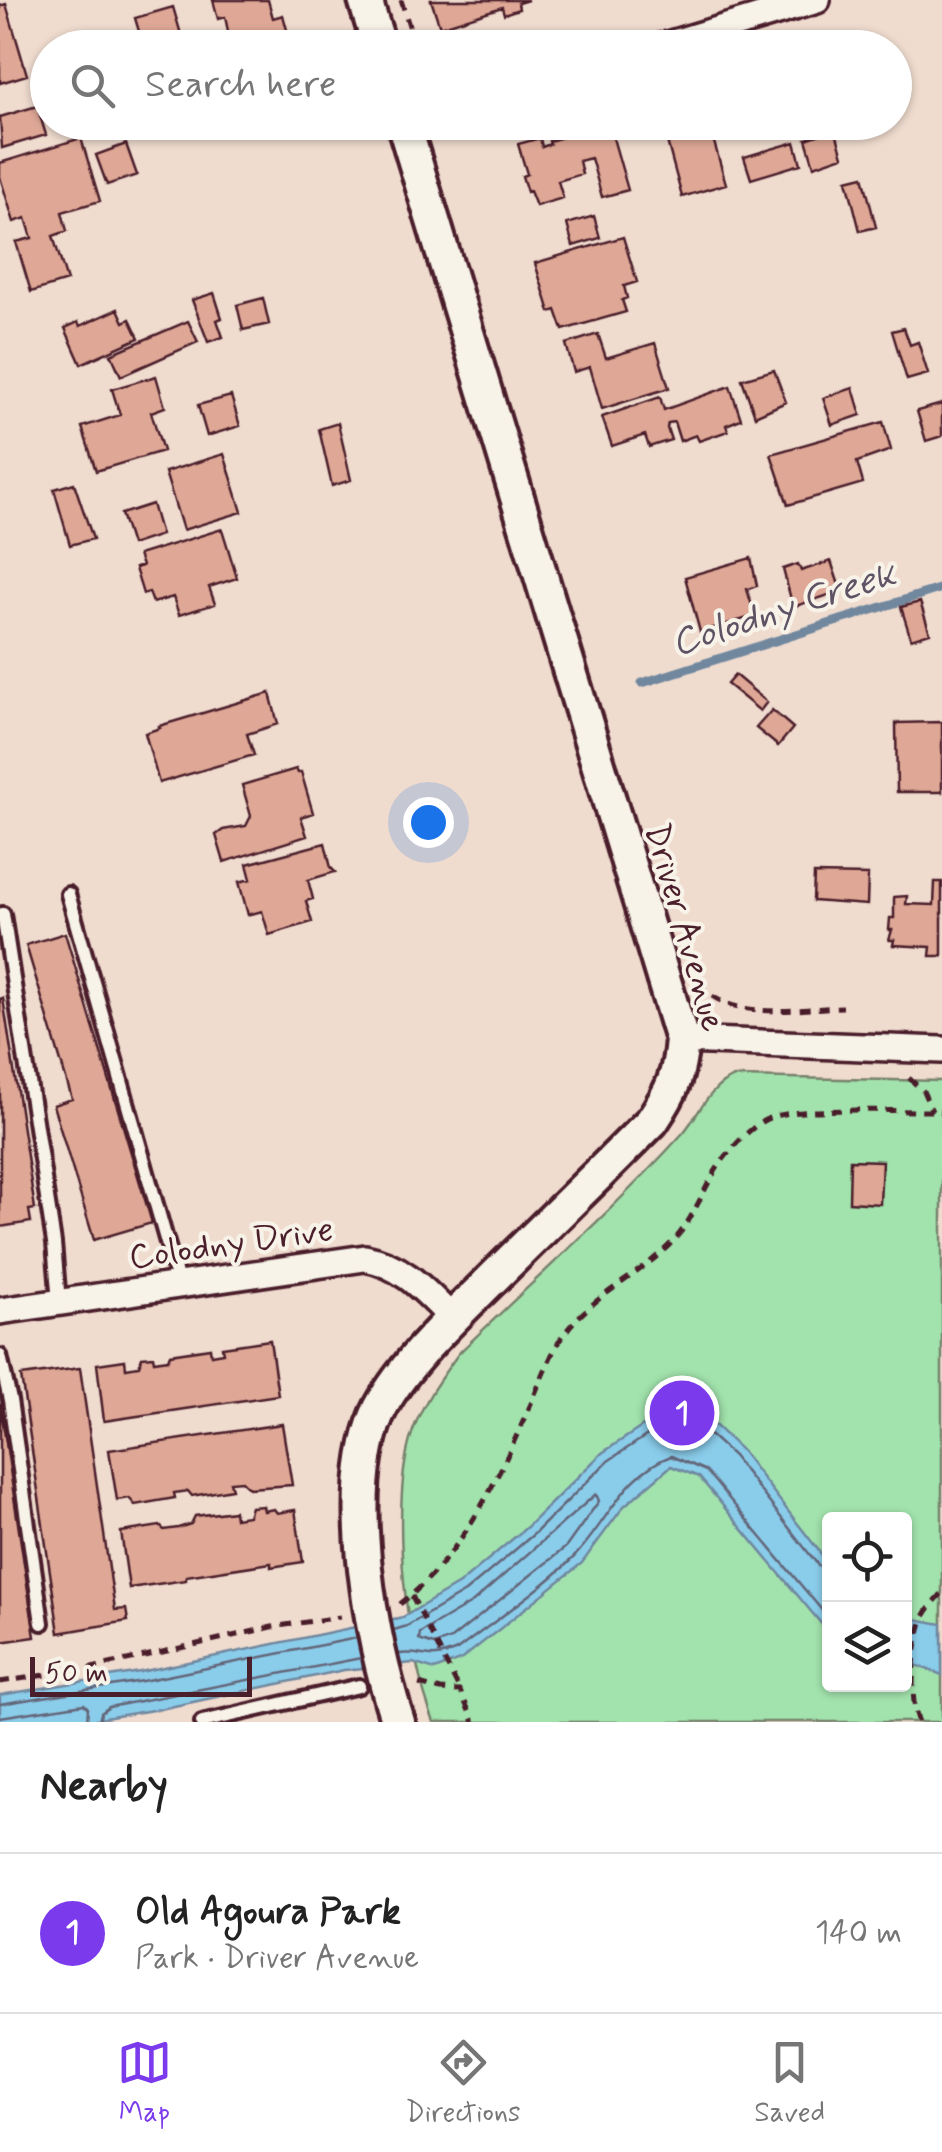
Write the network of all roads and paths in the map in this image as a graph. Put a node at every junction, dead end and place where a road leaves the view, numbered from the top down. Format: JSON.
{"nodes":[{"id":1,"x":365,"y":0,"type":"edge"},
{"id":2,"x":401,"y":0,"type":"edge"},
{"id":3,"x":817,"y":0,"type":"edge"},
{"id":4,"x":374,"y":30,"type":"edge"},
{"id":5,"x":410,"y":30,"type":"edge"},
{"id":6,"x":717,"y":30,"type":"edge"},
{"id":7,"x":409,"y":140,"type":"edge"},
{"id":8,"x":68,"y":894,"type":"dead end"},
{"id":9,"x":3,"y":914,"type":"dead end"},
{"id":10,"x":698,"y":982,"type":"dead end"},
{"id":11,"x":843,"y":1007,"type":"dead end"},
{"id":12,"x":682,"y":1040,"type":"junction"},
{"id":13,"x":942,"y":1050,"type":"edge"},
{"id":14,"x":896,"y":1078,"type":"dead end"},
{"id":15,"x":932,"y":1112,"type":"junction"},
{"id":16,"x":942,"y":1112,"type":"edge"},
{"id":17,"x":180,"y":1285,"type":"junction"},
{"id":18,"x":58,"y":1302,"type":"junction"},
{"id":19,"x":0,"y":1311,"type":"edge"},
{"id":20,"x":452,"y":1318,"type":"junction"},
{"id":21,"x":0,"y":1356,"type":"edge"},
{"id":22,"x":942,"y":1593,"type":"edge"},
{"id":23,"x":413,"y":1598,"type":"junction"},
{"id":24,"x":371,"y":1612,"type":"junction"},
{"id":25,"x":42,"y":1623,"type":"dead end"},
{"id":26,"x":384,"y":1681,"type":"junction"},
{"id":27,"x":0,"y":1682,"type":"edge"},
{"id":28,"x":460,"y":1691,"type":"junction"},
{"id":29,"x":202,"y":1722,"type":"edge"},
{"id":30,"x":398,"y":1722,"type":"edge"},
{"id":31,"x":474,"y":1722,"type":"edge"},
{"id":32,"x":919,"y":1722,"type":"edge"}],
"edges":[{"from":1,"to":4,"type":"street"},
{"from":2,"to":5,"type":"path"},
{"from":3,"to":6,"type":"street"},
{"from":7,"to":12,"type":"street","name":"Driver Avenue"},
{"from":8,"to":17,"type":"lane"},
{"from":9,"to":18,"type":"lane"},
{"from":10,"to":11,"type":"path"},
{"from":12,"to":13,"type":"street"},
{"from":12,"to":20,"type":"street","name":"Driver Avenue"},
{"from":14,"to":15,"type":"path"},
{"from":15,"to":16,"type":"path"},
{"from":15,"to":23,"type":"path"},
{"from":17,"to":18,"type":"street","name":"Colodny Drive"},
{"from":17,"to":20,"type":"street","name":"Colodny Drive"},
{"from":18,"to":19,"type":"street","name":"Colodny Drive"},
{"from":20,"to":24,"type":"street","name":"Driver Avenue"},
{"from":21,"to":25,"type":"lane"},
{"from":22,"to":32,"type":"path"},
{"from":23,"to":24,"type":"path"},
{"from":23,"to":28,"type":"path"},
{"from":24,"to":26,"type":"street","name":"Driver Avenue"},
{"from":24,"to":27,"type":"path"},
{"from":26,"to":28,"type":"path"},
{"from":26,"to":29,"type":"lane"},
{"from":26,"to":30,"type":"street","name":"Driver Avenue"},
{"from":28,"to":31,"type":"path"}]}
